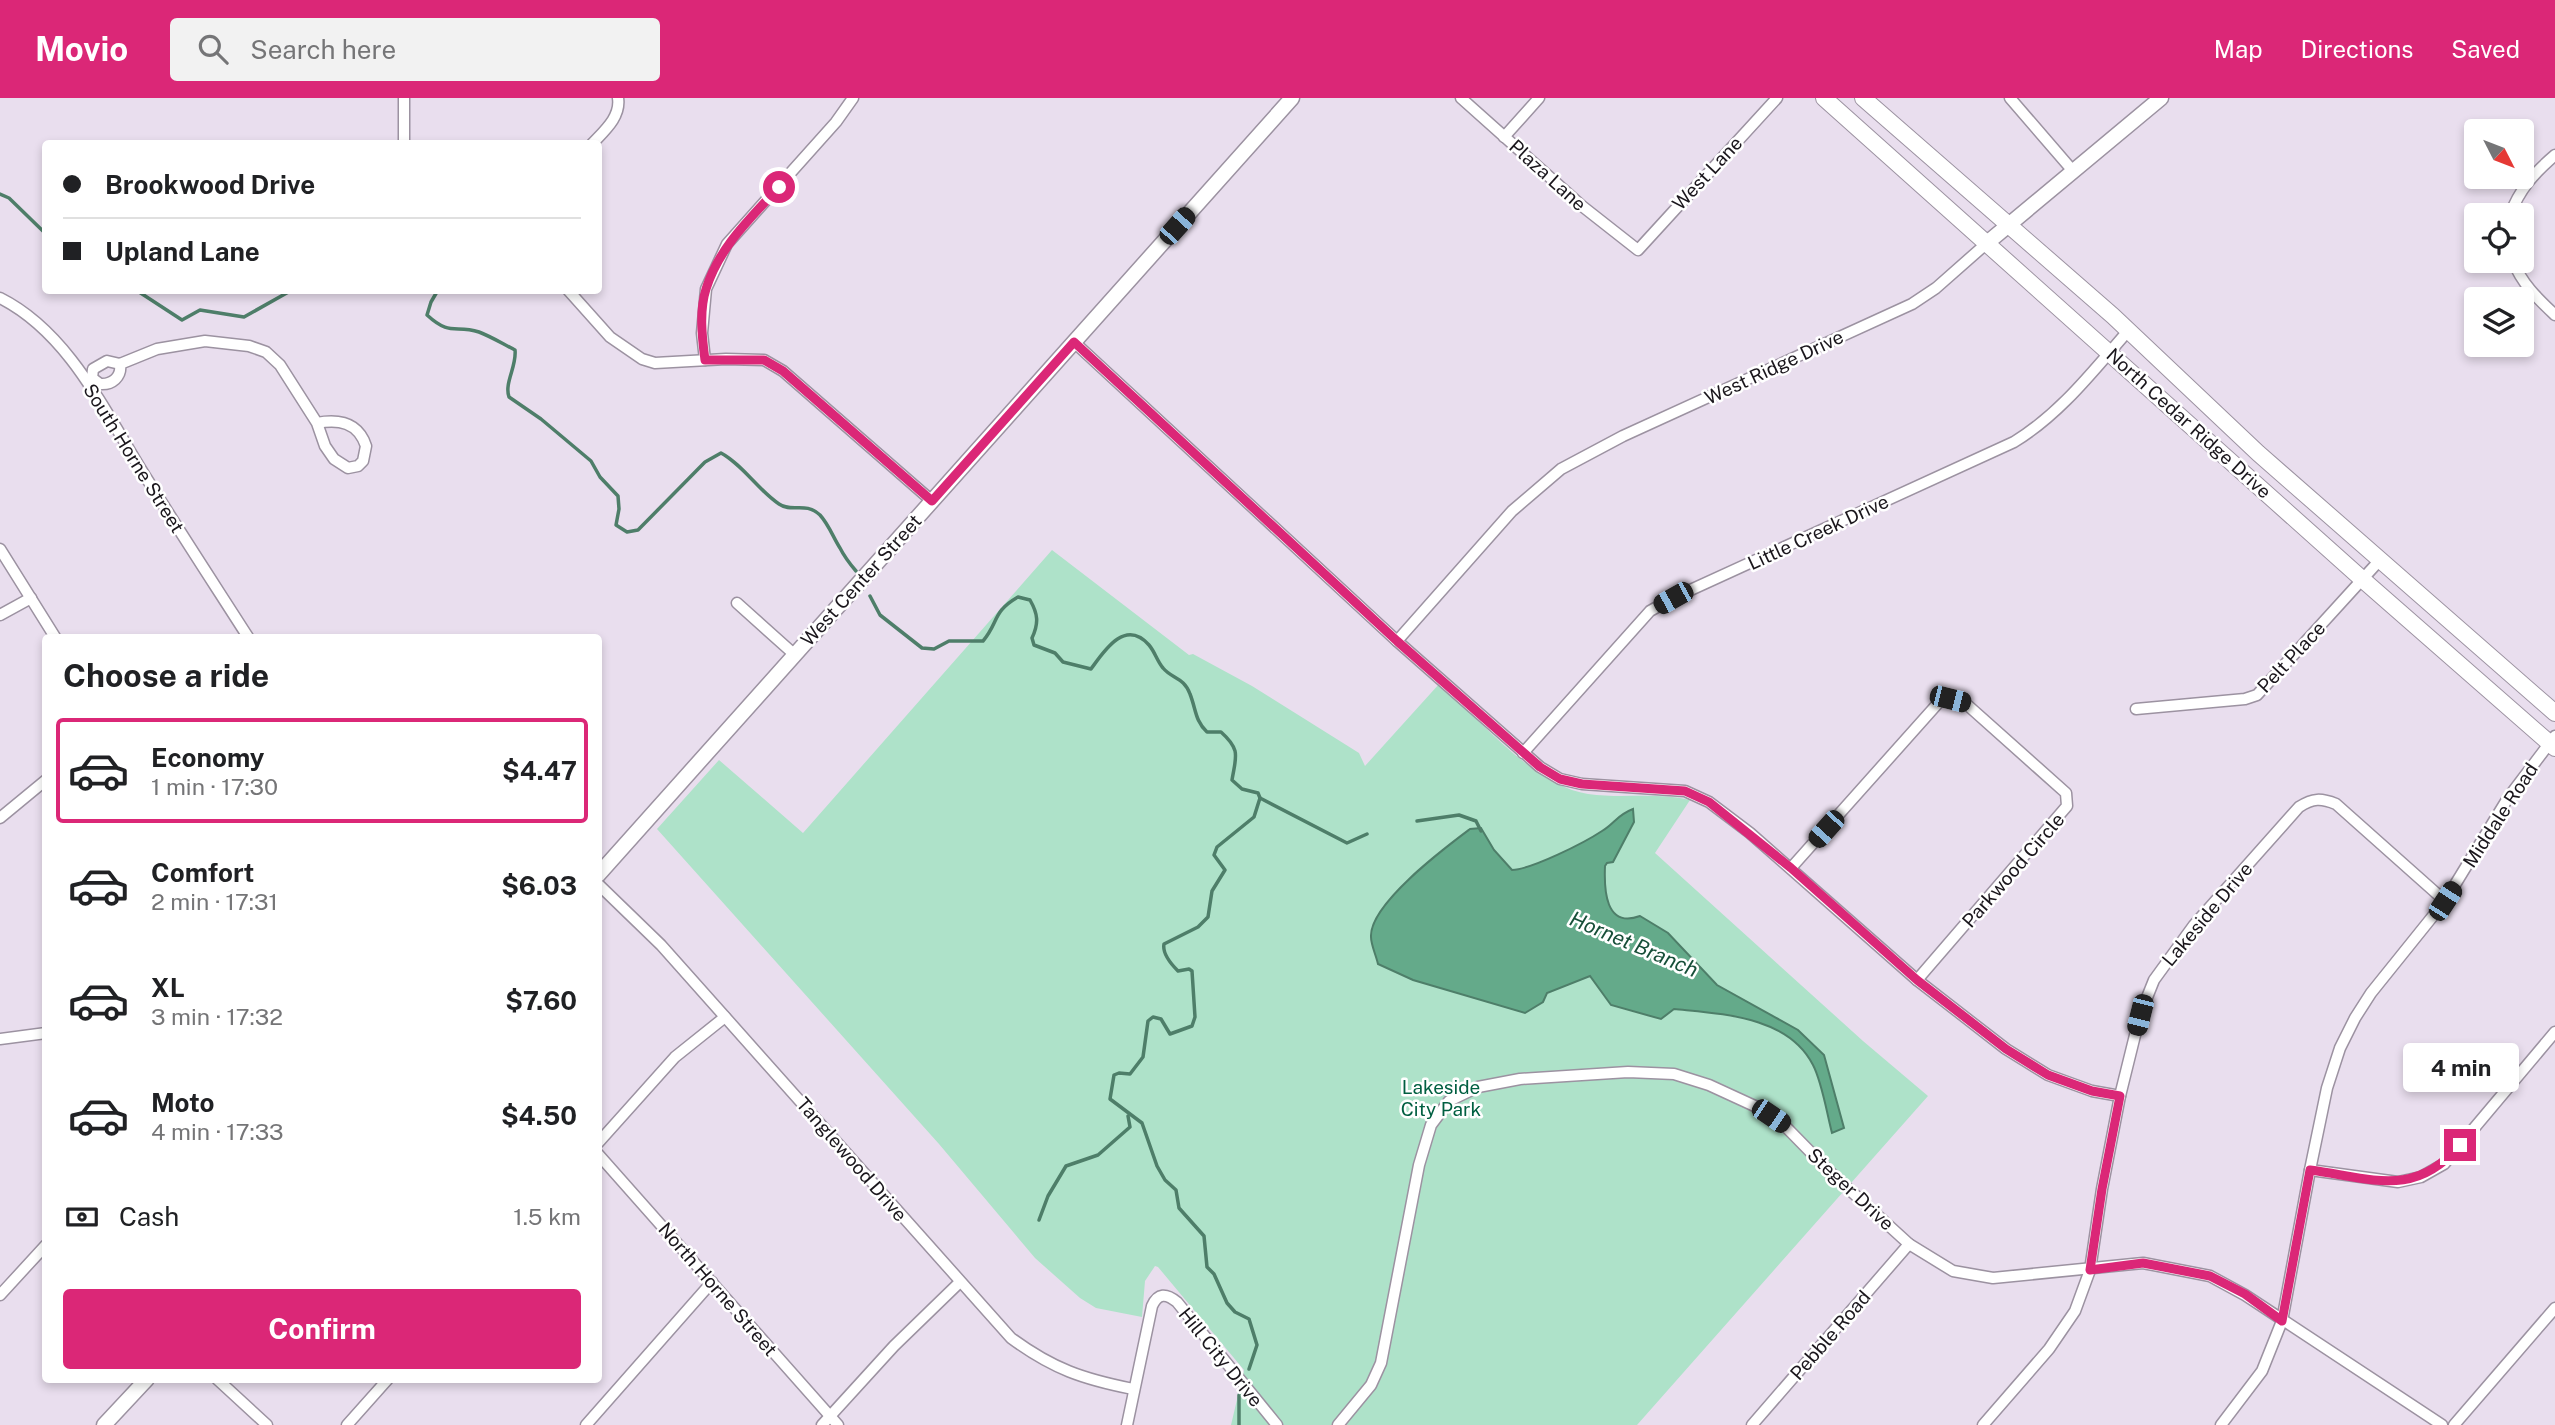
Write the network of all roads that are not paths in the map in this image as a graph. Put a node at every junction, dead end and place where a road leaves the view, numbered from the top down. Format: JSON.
{"nodes":[{"id":1,"x":404,"y":98,"type":"edge"},
{"id":2,"x":618,"y":98,"type":"edge"},
{"id":3,"x":853,"y":98,"type":"edge"},
{"id":4,"x":1292,"y":98,"type":"edge"},
{"id":5,"x":1461,"y":98,"type":"edge"},
{"id":6,"x":1539,"y":98,"type":"edge"},
{"id":7,"x":1777,"y":98,"type":"edge"},
{"id":8,"x":1824,"y":98,"type":"edge"},
{"id":9,"x":1863,"y":98,"type":"edge"},
{"id":10,"x":2010,"y":98,"type":"edge"},
{"id":11,"x":2161,"y":98,"type":"edge"},
{"id":12,"x":1504,"y":136,"type":"junction"},
{"id":13,"x":404,"y":140,"type":"edge"},
{"id":14,"x":596,"y":140,"type":"edge"},
{"id":15,"x":2555,"y":155,"type":"edge"},
{"id":16,"x":2073,"y":171,"type":"junction"},
{"id":17,"x":2514,"y":203,"type":"edge"},
{"id":18,"x":2008,"y":226,"type":"junction"},
{"id":19,"x":1987,"y":243,"type":"junction"},
{"id":20,"x":1638,"y":250,"type":"joint"},
{"id":21,"x":2517,"y":273,"type":"edge"},
{"id":22,"x":572,"y":294,"type":"edge"},
{"id":23,"x":0,"y":298,"type":"edge"},
{"id":24,"x":2555,"y":315,"type":"edge"},
{"id":25,"x":2128,"y":331,"type":"junction"},
{"id":26,"x":1074,"y":342,"type":"junction"},
{"id":27,"x":2110,"y":352,"type":"junction"},
{"id":28,"x":705,"y":360,"type":"junction"},
{"id":29,"x":120,"y":364,"type":"junction"},
{"id":30,"x":91,"y":382,"type":"junction"},
{"id":31,"x":317,"y":422,"type":"junction"},
{"id":32,"x":932,"y":501,"type":"junction"},
{"id":33,"x":0,"y":549,"type":"edge"},
{"id":34,"x":2379,"y":561,"type":"junction"},
{"id":35,"x":2362,"y":579,"type":"junction"},
{"id":36,"x":31,"y":598,"type":"junction"},
{"id":37,"x":737,"y":603,"type":"dead end"},
{"id":38,"x":0,"y":615,"type":"edge"},
{"id":39,"x":53,"y":634,"type":"edge"},
{"id":40,"x":246,"y":634,"type":"edge"},
{"id":41,"x":1397,"y":641,"type":"junction"},
{"id":42,"x":795,"y":655,"type":"junction"},
{"id":43,"x":2136,"y":709,"type":"dead end"},
{"id":44,"x":2555,"y":713,"type":"edge"},
{"id":45,"x":2553,"y":742,"type":"edge"},
{"id":46,"x":1523,"y":752,"type":"junction"},
{"id":47,"x":42,"y":783,"type":"edge"},
{"id":48,"x":0,"y":818,"type":"edge"},
{"id":49,"x":1791,"y":868,"type":"junction"},
{"id":50,"x":602,"y":871,"type":"edge"},
{"id":51,"x":602,"y":888,"type":"edge"},
{"id":52,"x":2445,"y":901,"type":"junction"},
{"id":53,"x":1917,"y":980,"type":"junction"},
{"id":54,"x":725,"y":1017,"type":"junction"},
{"id":55,"x":2555,"y":1032,"type":"edge"},
{"id":56,"x":42,"y":1034,"type":"edge"},
{"id":57,"x":0,"y":1039,"type":"edge"},
{"id":58,"x":2120,"y":1096,"type":"junction"},
{"id":59,"x":602,"y":1139,"type":"edge"},
{"id":60,"x":602,"y":1158,"type":"edge"},
{"id":61,"x":2310,"y":1170,"type":"junction"},
{"id":62,"x":1909,"y":1244,"type":"junction"},
{"id":63,"x":42,"y":1249,"type":"edge"},
{"id":64,"x":2090,"y":1270,"type":"junction"},
{"id":65,"x":712,"y":1282,"type":"junction"},
{"id":66,"x":960,"y":1282,"type":"junction"},
{"id":67,"x":0,"y":1295,"type":"edge"},
{"id":68,"x":2555,"y":1308,"type":"edge"},
{"id":69,"x":2282,"y":1321,"type":"junction"},
{"id":70,"x":143,"y":1383,"type":"edge"},
{"id":71,"x":221,"y":1383,"type":"edge"},
{"id":72,"x":384,"y":1383,"type":"edge"},
{"id":73,"x":1133,"y":1389,"type":"junction"},
{"id":74,"x":826,"y":1421,"type":"edge"},
{"id":75,"x":104,"y":1425,"type":"edge"},
{"id":76,"x":267,"y":1425,"type":"edge"},
{"id":77,"x":346,"y":1425,"type":"edge"},
{"id":78,"x":586,"y":1425,"type":"edge"},
{"id":79,"x":838,"y":1425,"type":"edge"},
{"id":80,"x":1127,"y":1425,"type":"edge"},
{"id":81,"x":1277,"y":1425,"type":"edge"},
{"id":82,"x":1338,"y":1425,"type":"edge"},
{"id":83,"x":1752,"y":1425,"type":"edge"},
{"id":84,"x":1983,"y":1425,"type":"edge"},
{"id":85,"x":2221,"y":1425,"type":"edge"},
{"id":86,"x":2442,"y":1425,"type":"edge"},
{"id":87,"x":2454,"y":1425,"type":"edge"}],
"edges":[{"from":1,"to":13,"type":"street"},
{"from":2,"to":14,"type":"street"},
{"from":3,"to":28,"type":"street"},
{"from":4,"to":26,"type":"street","name":"West Center Street"},
{"from":5,"to":12,"type":"street","name":"Plaza Lane"},
{"from":6,"to":12,"type":"street"},
{"from":7,"to":20,"type":"street","name":"West Lane"},
{"from":8,"to":19,"type":"main road","name":"North Cedar Ridge Drive"},
{"from":9,"to":18,"type":"main road","name":"North Cedar Ridge Drive"},
{"from":10,"to":16,"type":"street"},
{"from":11,"to":16,"type":"street","name":"West Ridge Drive"},
{"from":12,"to":20,"type":"street","name":"Plaza Lane"},
{"from":15,"to":17,"type":"street"},
{"from":16,"to":18,"type":"street","name":"West Ridge Drive"},
{"from":18,"to":19,"type":"street","name":"West Ridge Drive"},
{"from":18,"to":25,"type":"main road","name":"North Cedar Ridge Drive"},
{"from":19,"to":27,"type":"main road","name":"North Cedar Ridge Drive"},
{"from":19,"to":41,"type":"street","name":"West Ridge Drive"},
{"from":21,"to":24,"type":"street"},
{"from":22,"to":28,"type":"street"},
{"from":23,"to":30,"type":"street","name":"South Horne Street"},
{"from":25,"to":27,"type":"street","name":"Little Creek Drive"},
{"from":25,"to":34,"type":"main road","name":"North Cedar Ridge Drive"},
{"from":26,"to":32,"type":"street","name":"West Center Street"},
{"from":26,"to":41,"type":"street"},
{"from":27,"to":35,"type":"main road","name":"North Cedar Ridge Drive"},
{"from":27,"to":46,"type":"street","name":"Little Creek Drive"},
{"from":28,"to":32,"type":"street"},
{"from":29,"to":30,"type":"street"},
{"from":29,"to":30,"type":"street"},
{"from":29,"to":31,"type":"street"},
{"from":30,"to":40,"type":"street","name":"South Horne Street"},
{"from":31,"to":31,"type":"street"},
{"from":32,"to":42,"type":"street","name":"West Center Street"},
{"from":33,"to":36,"type":"street"},
{"from":34,"to":35,"type":"street","name":"Pelt Place"},
{"from":34,"to":44,"type":"main road","name":"North Cedar Ridge Drive"},
{"from":35,"to":43,"type":"street","name":"Pelt Place"},
{"from":35,"to":45,"type":"main road","name":"North Cedar Ridge Drive"},
{"from":36,"to":38,"type":"street"},
{"from":36,"to":39,"type":"street"},
{"from":37,"to":42,"type":"street"},
{"from":41,"to":46,"type":"street"},
{"from":42,"to":50,"type":"street","name":"West Center Street"},
{"from":45,"to":52,"type":"street","name":"Middale Road"},
{"from":46,"to":49,"type":"street"},
{"from":47,"to":48,"type":"street"},
{"from":49,"to":53,"type":"street"},
{"from":49,"to":53,"type":"street","name":"Parkwood Circle"},
{"from":51,"to":54,"type":"street","name":"Tanglewood Drive"},
{"from":52,"to":58,"type":"street","name":"Lakeside Drive"},
{"from":52,"to":61,"type":"street","name":"Middale Road"},
{"from":53,"to":58,"type":"street"},
{"from":54,"to":59,"type":"street"},
{"from":54,"to":66,"type":"street","name":"Tanglewood Drive"},
{"from":55,"to":61,"type":"street"},
{"from":56,"to":57,"type":"street"},
{"from":58,"to":64,"type":"street","name":"Lakeside Drive"},
{"from":60,"to":65,"type":"street","name":"North Horne Street"},
{"from":61,"to":69,"type":"street","name":"Middale Road"},
{"from":62,"to":64,"type":"street","name":"Steger Drive"},
{"from":62,"to":82,"type":"street","name":"Steger Drive"},
{"from":62,"to":83,"type":"street","name":"Pebble Road"},
{"from":63,"to":67,"type":"street"},
{"from":64,"to":69,"type":"street","name":"Steger Drive"},
{"from":64,"to":84,"type":"street","name":"Lakeside Drive"},
{"from":65,"to":74,"type":"street","name":"North Horne Street"},
{"from":65,"to":78,"type":"street"},
{"from":66,"to":73,"type":"street","name":"Tanglewood Drive"},
{"from":66,"to":74,"type":"street"},
{"from":68,"to":87,"type":"street"},
{"from":69,"to":85,"type":"street","name":"Middale Road"},
{"from":69,"to":86,"type":"street","name":"Steger Drive"},
{"from":70,"to":75,"type":"street"},
{"from":71,"to":76,"type":"street"},
{"from":72,"to":77,"type":"street"},
{"from":73,"to":80,"type":"street"},
{"from":73,"to":81,"type":"street","name":"Hill City Drive"},
{"from":74,"to":79,"type":"street","name":"North Horne Street"}]}
